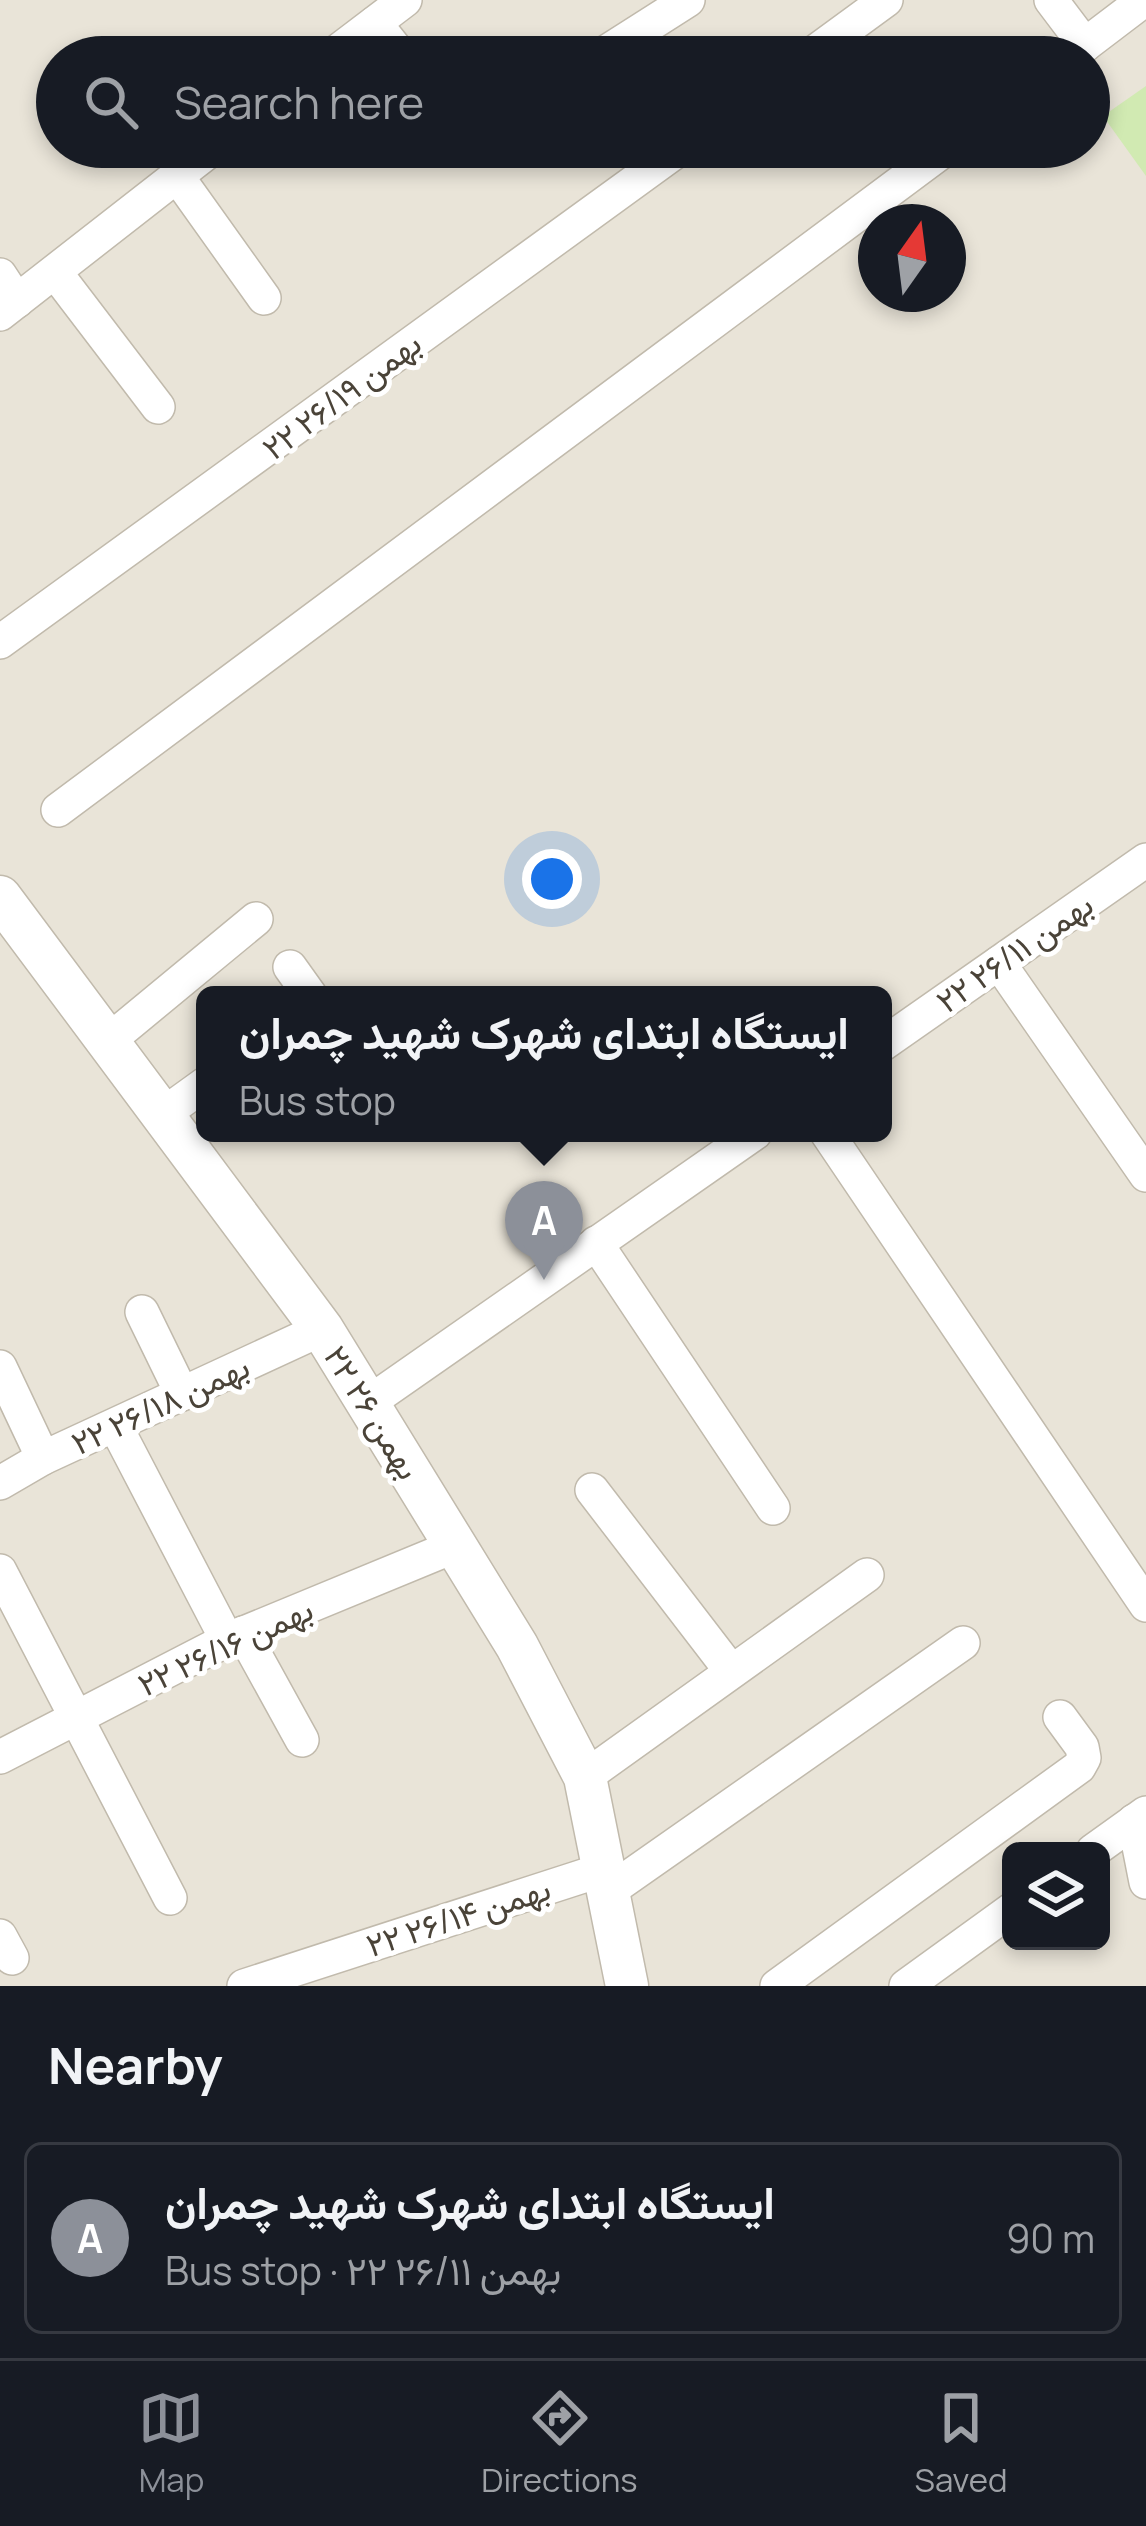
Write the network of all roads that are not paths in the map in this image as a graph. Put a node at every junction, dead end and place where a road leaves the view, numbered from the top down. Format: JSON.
{"nodes":[{"id":1,"x":405,"y":0,"type":"edge"},
{"id":2,"x":688,"y":0,"type":"edge"},
{"id":3,"x":886,"y":0,"type":"edge"},
{"id":4,"x":1051,"y":0,"type":"edge"},
{"id":5,"x":1144,"y":0,"type":"edge"},
{"id":6,"x":375,"y":22,"type":"junction"},
{"id":7,"x":357,"y":36,"type":"edge"},
{"id":8,"x":386,"y":36,"type":"edge"},
{"id":9,"x":632,"y":36,"type":"edge"},
{"id":10,"x":837,"y":36,"type":"edge"},
{"id":11,"x":1069,"y":36,"type":"edge"},
{"id":12,"x":1097,"y":36,"type":"edge"},
{"id":13,"x":187,"y":168,"type":"edge"},
{"id":14,"x":653,"y":168,"type":"edge"},
{"id":15,"x":920,"y":168,"type":"edge"},
{"id":16,"x":177,"y":176,"type":"junction"},
{"id":17,"x":55,"y":272,"type":"junction"},
{"id":18,"x":6,"y":297,"type":"edge"},
{"id":19,"x":265,"y":298,"type":"dead end"},
{"id":20,"x":158,"y":407,"type":"dead end"},
{"id":21,"x":0,"y":642,"type":"edge"},
{"id":22,"x":58,"y":810,"type":"dead end"},
{"id":23,"x":1146,"y":860,"type":"edge"},
{"id":24,"x":256,"y":919,"type":"dead end"},
{"id":25,"x":6,"y":920,"type":"edge"},
{"id":26,"x":999,"y":963,"type":"junction"},
{"id":27,"x":892,"y":1037,"type":"edge"},
{"id":28,"x":107,"y":1042,"type":"junction"},
{"id":29,"x":196,"y":1090,"type":"edge"},
{"id":30,"x":162,"y":1115,"type":"junction"},
{"id":31,"x":741,"y":1142,"type":"edge"},
{"id":32,"x":833,"y":1142,"type":"edge"},
{"id":33,"x":1146,"y":1175,"type":"edge"},
{"id":34,"x":596,"y":1243,"type":"junction"},
{"id":35,"x":142,"y":1312,"type":"dead end"},
{"id":36,"x":322,"y":1329,"type":"junction"},
{"id":37,"x":0,"y":1366,"type":"edge"},
{"id":38,"x":182,"y":1394,"type":"junction"},
{"id":39,"x":368,"y":1402,"type":"junction"},
{"id":40,"x":116,"y":1427,"type":"junction"},
{"id":41,"x":43,"y":1458,"type":"junction"},
{"id":42,"x":0,"y":1484,"type":"edge"},
{"id":43,"x":592,"y":1490,"type":"dead end"},
{"id":44,"x":772,"y":1508,"type":"dead end"},
{"id":45,"x":455,"y":1546,"type":"junction"},
{"id":46,"x":0,"y":1571,"type":"edge"},
{"id":47,"x":867,"y":1575,"type":"dead end"},
{"id":48,"x":1146,"y":1605,"type":"edge"},
{"id":49,"x":235,"y":1637,"type":"junction"},
{"id":50,"x":963,"y":1643,"type":"dead end"},
{"id":51,"x":731,"y":1671,"type":"junction"},
{"id":52,"x":1060,"y":1717,"type":"dead end"},
{"id":53,"x":76,"y":1718,"type":"junction"},
{"id":54,"x":302,"y":1740,"type":"dead end"},
{"id":55,"x":0,"y":1757,"type":"edge"},
{"id":56,"x":585,"y":1777,"type":"junction"},
{"id":57,"x":1140,"y":1817,"type":"edge"},
{"id":58,"x":1105,"y":1842,"type":"edge"},
{"id":59,"x":607,"y":1880,"type":"junction"},
{"id":60,"x":1146,"y":1882,"type":"edge"},
{"id":61,"x":170,"y":1898,"type":"dead end"},
{"id":62,"x":1002,"y":1917,"type":"edge"},
{"id":63,"x":919,"y":1982,"type":"edge"},
{"id":64,"x":244,"y":1986,"type":"edge"},
{"id":65,"x":627,"y":1986,"type":"edge"},
{"id":66,"x":777,"y":1986,"type":"edge"}],
"edges":[{"from":1,"to":6,"type":"street"},
{"from":2,"to":9,"type":"street"},
{"from":3,"to":10,"type":"street"},
{"from":4,"to":11,"type":"street"},
{"from":5,"to":12,"type":"street"},
{"from":6,"to":7,"type":"street"},
{"from":6,"to":8,"type":"street"},
{"from":13,"to":16,"type":"street"},
{"from":14,"to":21,"type":"street","name":"۲۲ بهمن ۲۶/۱۹"},
{"from":15,"to":22,"type":"street"},
{"from":16,"to":17,"type":"street"},
{"from":16,"to":19,"type":"street"},
{"from":17,"to":18,"type":"street"},
{"from":17,"to":20,"type":"street"},
{"from":23,"to":26,"type":"street","name":"۲۲ بهمن ۲۶/۱۱"},
{"from":24,"to":28,"type":"street"},
{"from":25,"to":28,"type":"street","name":"۲۲ بهمن ۲۶"},
{"from":26,"to":27,"type":"street","name":"۲۲ بهمن ۲۶/۱۱"},
{"from":26,"to":33,"type":"street"},
{"from":28,"to":30,"type":"street","name":"۲۲ بهمن ۲۶"},
{"from":29,"to":30,"type":"street"},
{"from":30,"to":36,"type":"street","name":"۲۲ بهمن ۲۶"},
{"from":31,"to":34,"type":"street"},
{"from":32,"to":48,"type":"street"},
{"from":34,"to":39,"type":"street"},
{"from":34,"to":44,"type":"street"},
{"from":35,"to":38,"type":"street"},
{"from":36,"to":38,"type":"street","name":"۲۲ بهمن ۲۶/۱۸"},
{"from":36,"to":39,"type":"street","name":"۲۲ بهمن ۲۶"},
{"from":37,"to":41,"type":"street"},
{"from":38,"to":40,"type":"street","name":"۲۲ بهمن ۲۶/۱۸"},
{"from":39,"to":45,"type":"street","name":"۲۲ بهمن ۲۶"},
{"from":40,"to":41,"type":"street","name":"۲۲ بهمن ۲۶/۱۸"},
{"from":40,"to":49,"type":"street"},
{"from":41,"to":42,"type":"street","name":"۲۲ بهمن ۲۶/۱۸"},
{"from":43,"to":51,"type":"street"},
{"from":45,"to":49,"type":"street","name":"۲۲ بهمن ۲۶/۱۶"},
{"from":45,"to":56,"type":"street","name":"۲۲ بهمن ۲۶"},
{"from":46,"to":53,"type":"street"},
{"from":47,"to":51,"type":"street"},
{"from":49,"to":53,"type":"street","name":"۲۲ بهمن ۲۶/۱۶"},
{"from":49,"to":54,"type":"street"},
{"from":50,"to":59,"type":"street","name":"۲۲ بهمن ۲۶/۱۴"},
{"from":51,"to":56,"type":"street"},
{"from":52,"to":66,"type":"street"},
{"from":53,"to":55,"type":"street","name":"۲۲ بهمن ۲۶/۱۶"},
{"from":53,"to":61,"type":"street"},
{"from":56,"to":59,"type":"street","name":"۲۲ بهمن ۲۶"},
{"from":57,"to":58,"type":"street"},
{"from":57,"to":60,"type":"street"},
{"from":59,"to":64,"type":"street","name":"۲۲ بهمن ۲۶/۱۴"},
{"from":59,"to":65,"type":"street","name":"۲۲ بهمن ۲۶"},
{"from":62,"to":63,"type":"street"}]}
